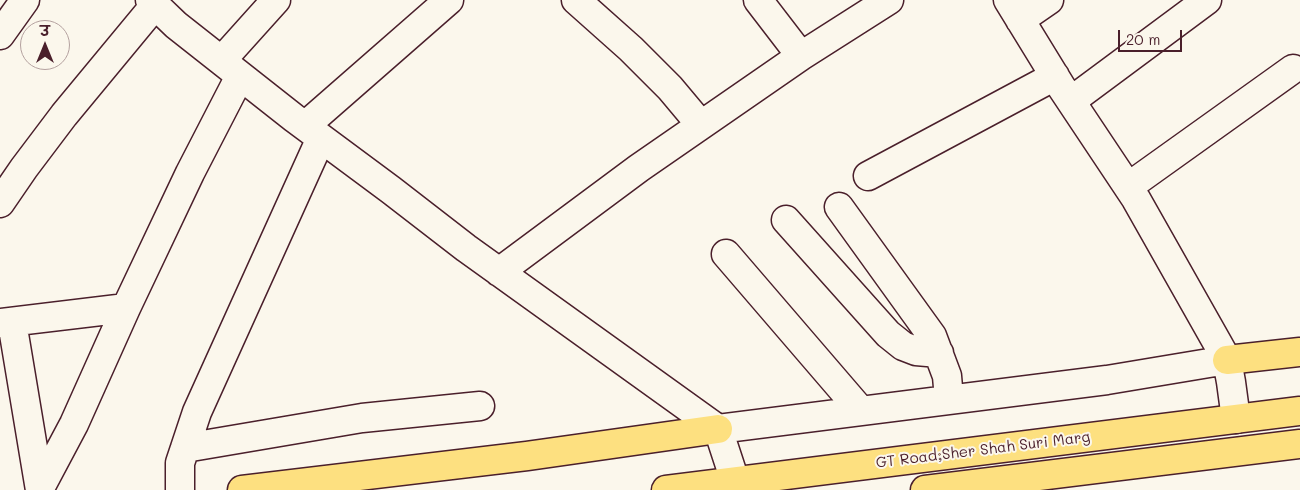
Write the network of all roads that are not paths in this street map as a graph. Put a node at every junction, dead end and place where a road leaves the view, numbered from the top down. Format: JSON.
{"nodes":[{"id":1,"x":25,"y":0,"type":"edge"},
{"id":2,"x":276,"y":0,"type":"edge"},
{"id":3,"x":449,"y":0,"type":"edge"},
{"id":4,"x":576,"y":0,"type":"edge"},
{"id":5,"x":758,"y":0,"type":"edge"},
{"id":6,"x":889,"y":0,"type":"edge"},
{"id":7,"x":1049,"y":0,"type":"edge"},
{"id":8,"x":1207,"y":0,"type":"edge"},
{"id":9,"x":152,"y":2,"type":"edge"},
{"id":10,"x":1014,"y":10,"type":"edge"},
{"id":11,"x":0,"y":35,"type":"edge"},
{"id":12,"x":801,"y":56,"type":"junction"},
{"id":13,"x":231,"y":68,"type":"junction"},
{"id":14,"x":1293,"y":69,"type":"dead end"},
{"id":15,"x":1055,"y":76,"type":"junction"},
{"id":16,"x":1071,"y":100,"type":"junction"},
{"id":17,"x":701,"y":125,"type":"junction"},
{"id":18,"x":313,"y":132,"type":"junction"},
{"id":19,"x":868,"y":176,"type":"dead end"},
{"id":20,"x":1128,"y":187,"type":"junction"},
{"id":21,"x":0,"y":203,"type":"edge"},
{"id":22,"x":839,"y":207,"type":"dead end"},
{"id":23,"x":786,"y":220,"type":"dead end"},
{"id":24,"x":726,"y":254,"type":"dead end"},
{"id":25,"x":499,"y":272,"type":"junction"},
{"id":26,"x":126,"y":308,"type":"junction"},
{"id":27,"x":6,"y":322,"type":"edge"},
{"id":28,"x":1300,"y":352,"type":"edge"},
{"id":29,"x":939,"y":353,"type":"junction"},
{"id":30,"x":1227,"y":360,"type":"junction"},
{"id":31,"x":949,"y":399,"type":"junction"},
{"id":32,"x":480,"y":406,"type":"dead end"},
{"id":33,"x":860,"y":411,"type":"junction"},
{"id":34,"x":1300,"y":411,"type":"edge"},
{"id":35,"x":1236,"y":419,"type":"junction"},
{"id":36,"x":718,"y":429,"type":"junction"},
{"id":37,"x":1300,"y":444,"type":"edge"},
{"id":38,"x":185,"y":448,"type":"junction"},
{"id":39,"x":737,"y":486,"type":"edge"},
{"id":40,"x":983,"y":487,"type":"edge"},
{"id":41,"x":40,"y":489,"type":"edge"},
{"id":42,"x":180,"y":490,"type":"edge"},
{"id":43,"x":242,"y":490,"type":"edge"},
{"id":44,"x":666,"y":490,"type":"edge"},
{"id":45,"x":925,"y":490,"type":"edge"}],
"edges":[{"from":1,"to":11,"type":"street"},
{"from":2,"to":13,"type":"street"},
{"from":3,"to":18,"type":"street"},
{"from":4,"to":17,"type":"street"},
{"from":5,"to":12,"type":"street"},
{"from":6,"to":12,"type":"street"},
{"from":7,"to":10,"type":"street"},
{"from":8,"to":16,"type":"street"},
{"from":9,"to":13,"type":"street"},
{"from":9,"to":21,"type":"street"},
{"from":10,"to":15,"type":"street"},
{"from":12,"to":17,"type":"street"},
{"from":13,"to":18,"type":"street"},
{"from":13,"to":26,"type":"street"},
{"from":14,"to":20,"type":"street"},
{"from":15,"to":16,"type":"street"},
{"from":15,"to":19,"type":"street"},
{"from":16,"to":20,"type":"street"},
{"from":17,"to":25,"type":"street"},
{"from":18,"to":25,"type":"street"},
{"from":18,"to":38,"type":"street"},
{"from":20,"to":30,"type":"street"},
{"from":22,"to":29,"type":"street"},
{"from":23,"to":29,"type":"street"},
{"from":24,"to":33,"type":"street"},
{"from":25,"to":36,"type":"street"},
{"from":26,"to":27,"type":"street"},
{"from":26,"to":41,"type":"street"},
{"from":27,"to":41,"type":"street"},
{"from":28,"to":30,"type":"main road"},
{"from":29,"to":31,"type":"street"},
{"from":30,"to":31,"type":"street"},
{"from":30,"to":35,"type":"street"},
{"from":31,"to":33,"type":"street"},
{"from":32,"to":38,"type":"street"},
{"from":33,"to":36,"type":"street"},
{"from":34,"to":35,"type":"main road","name":"GT Road;Sher Shah Suri Marg"},
{"from":35,"to":39,"type":"main road","name":"GT Road;Sher Shah Suri Marg"},
{"from":36,"to":39,"type":"street"},
{"from":36,"to":43,"type":"main road"},
{"from":37,"to":40,"type":"main road"},
{"from":38,"to":42,"type":"street"},
{"from":39,"to":44,"type":"main road","name":"GT Road;Sher Shah Suri Marg"},
{"from":40,"to":45,"type":"main road"}]}
